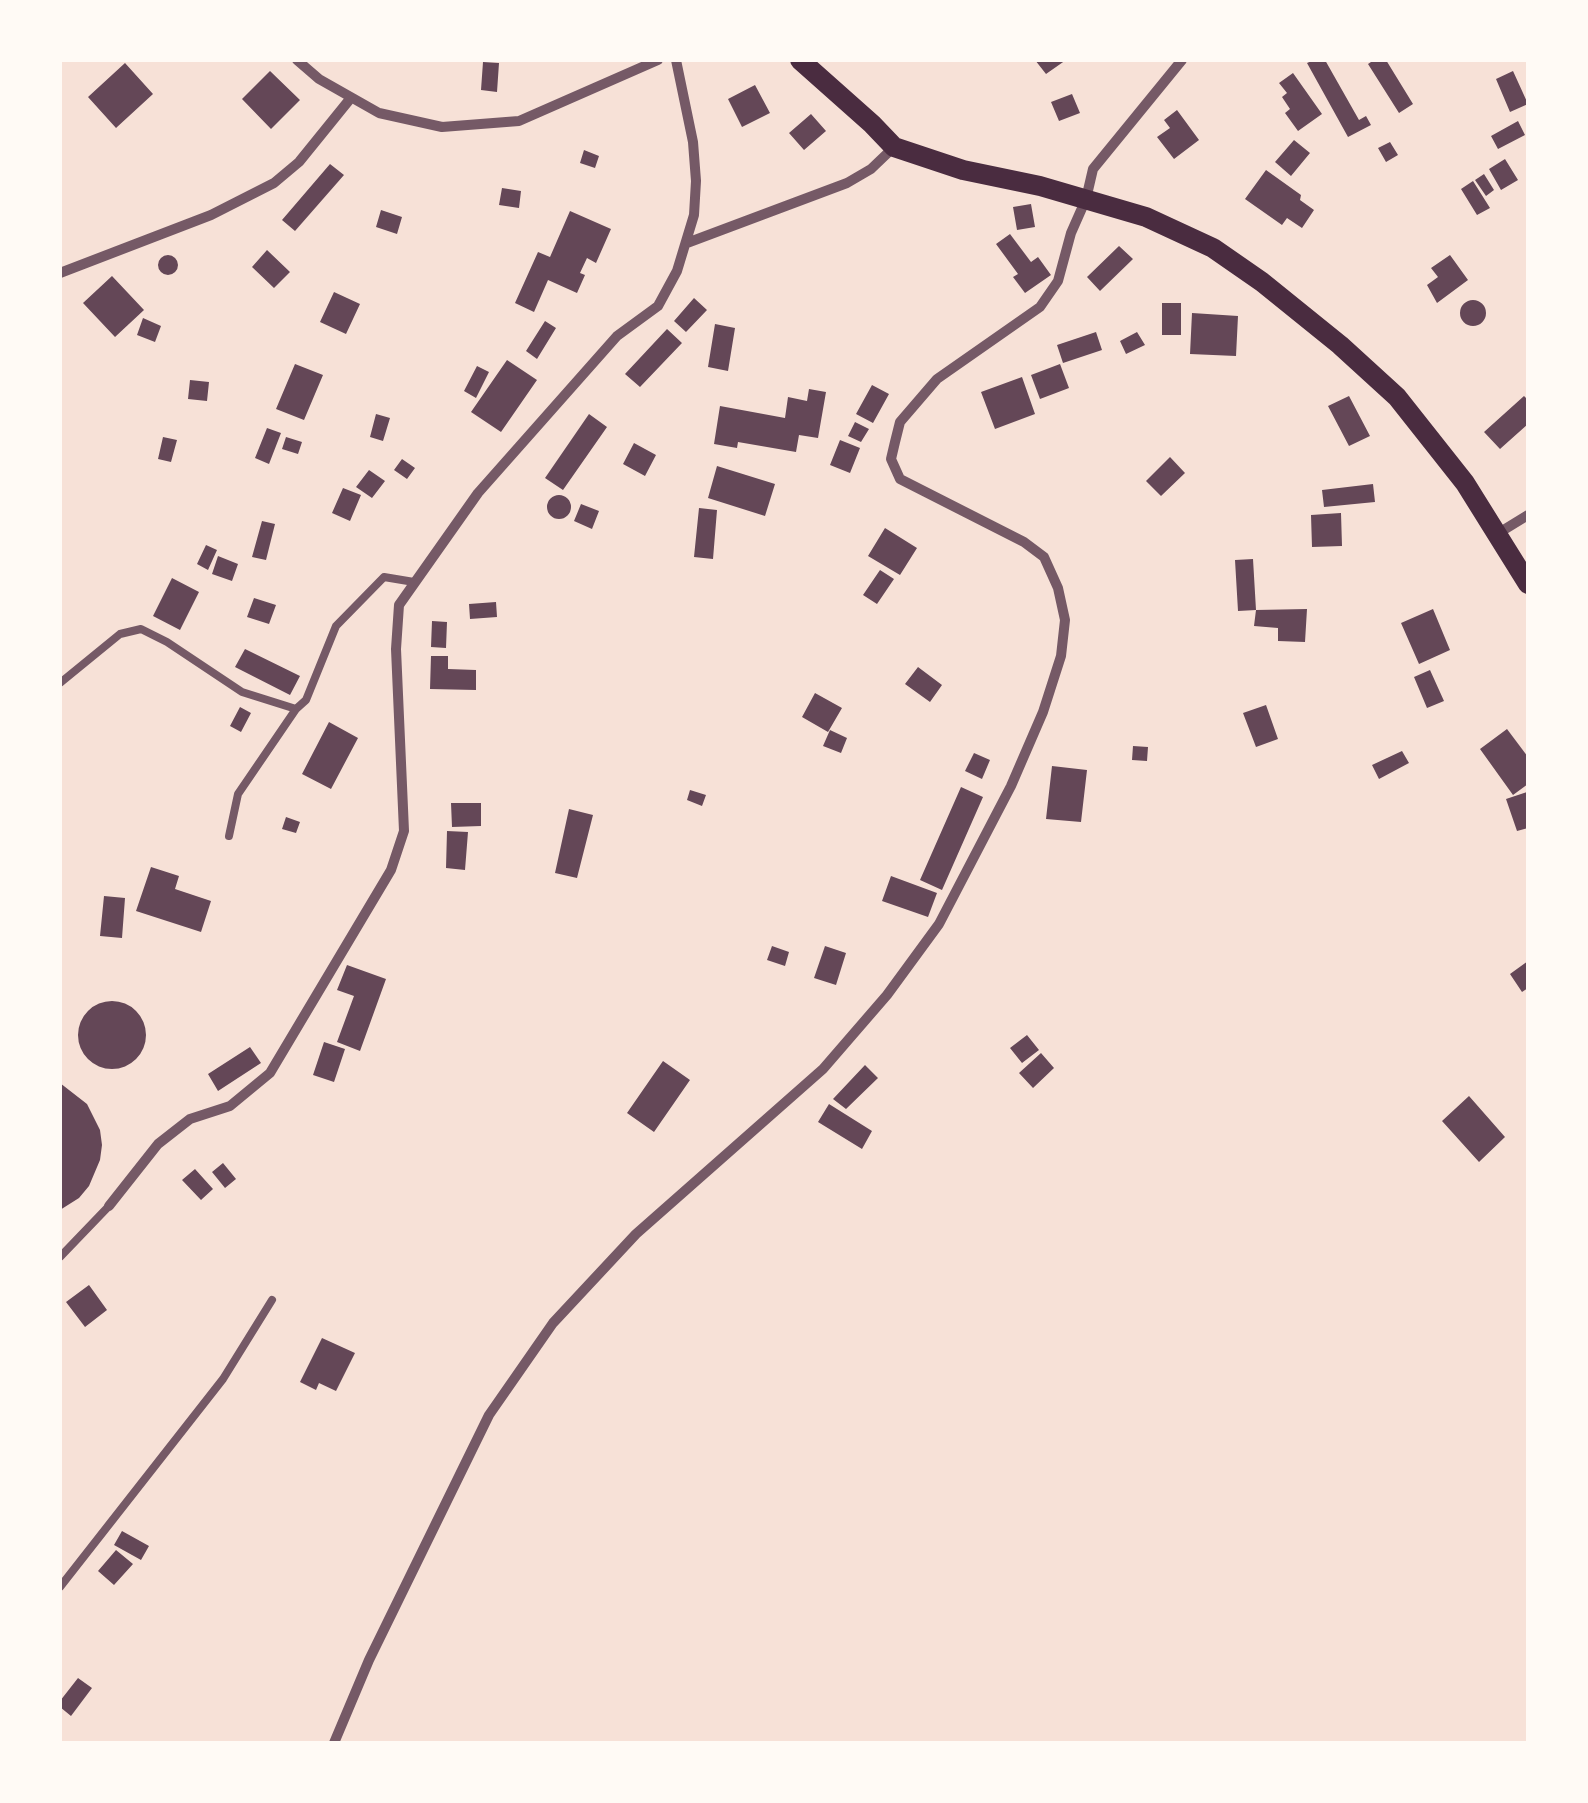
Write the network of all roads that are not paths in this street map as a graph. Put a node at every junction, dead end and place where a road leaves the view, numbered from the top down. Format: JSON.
{"nodes":[{"id":1,"x":297,"y":60,"type":"edge"},
{"id":2,"x":658,"y":60,"type":"edge"},
{"id":3,"x":676,"y":60,"type":"edge"},
{"id":4,"x":800,"y":60,"type":"edge"},
{"id":5,"x":1182,"y":60,"type":"edge"},
{"id":6,"x":350,"y":99,"type":"junction"},
{"id":7,"x":894,"y":147,"type":"junction"},
{"id":8,"x":1086,"y":199,"type":"junction"},
{"id":9,"x":687,"y":243,"type":"junction"},
{"id":10,"x":60,"y":274,"type":"edge"},
{"id":11,"x":1528,"y":515,"type":"edge"},
{"id":12,"x":1496,"y":535,"type":"junction"},
{"id":13,"x":414,"y":582,"type":"junction"},
{"id":14,"x":1528,"y":584,"type":"edge"},
{"id":15,"x":60,"y":683,"type":"edge"},
{"id":16,"x":296,"y":710,"type":"junction"},
{"id":17,"x":229,"y":836,"type":"dead end"},
{"id":18,"x":110,"y":1206,"type":"joint"},
{"id":19,"x":60,"y":1256,"type":"edge"},
{"id":20,"x":272,"y":1300,"type":"dead end"},
{"id":21,"x":60,"y":1587,"type":"edge"},
{"id":22,"x":334,"y":1743,"type":"edge"}],
"edges":[{"from":1,"to":6,"type":"street"},
{"from":2,"to":6,"type":"street"},
{"from":3,"to":9,"type":"street"},
{"from":4,"to":7,"type":"main road"},
{"from":5,"to":8,"type":"street"},
{"from":6,"to":10,"type":"street"},
{"from":7,"to":8,"type":"main road"},
{"from":7,"to":9,"type":"street"},
{"from":8,"to":12,"type":"main road"},
{"from":8,"to":22,"type":"street"},
{"from":9,"to":13,"type":"street"},
{"from":11,"to":12,"type":"street"},
{"from":12,"to":14,"type":"main road"},
{"from":13,"to":16,"type":"lane"},
{"from":13,"to":18,"type":"street"},
{"from":15,"to":16,"type":"lane"},
{"from":16,"to":17,"type":"lane"},
{"from":18,"to":19,"type":"lane"},
{"from":20,"to":21,"type":"lane"}]}
